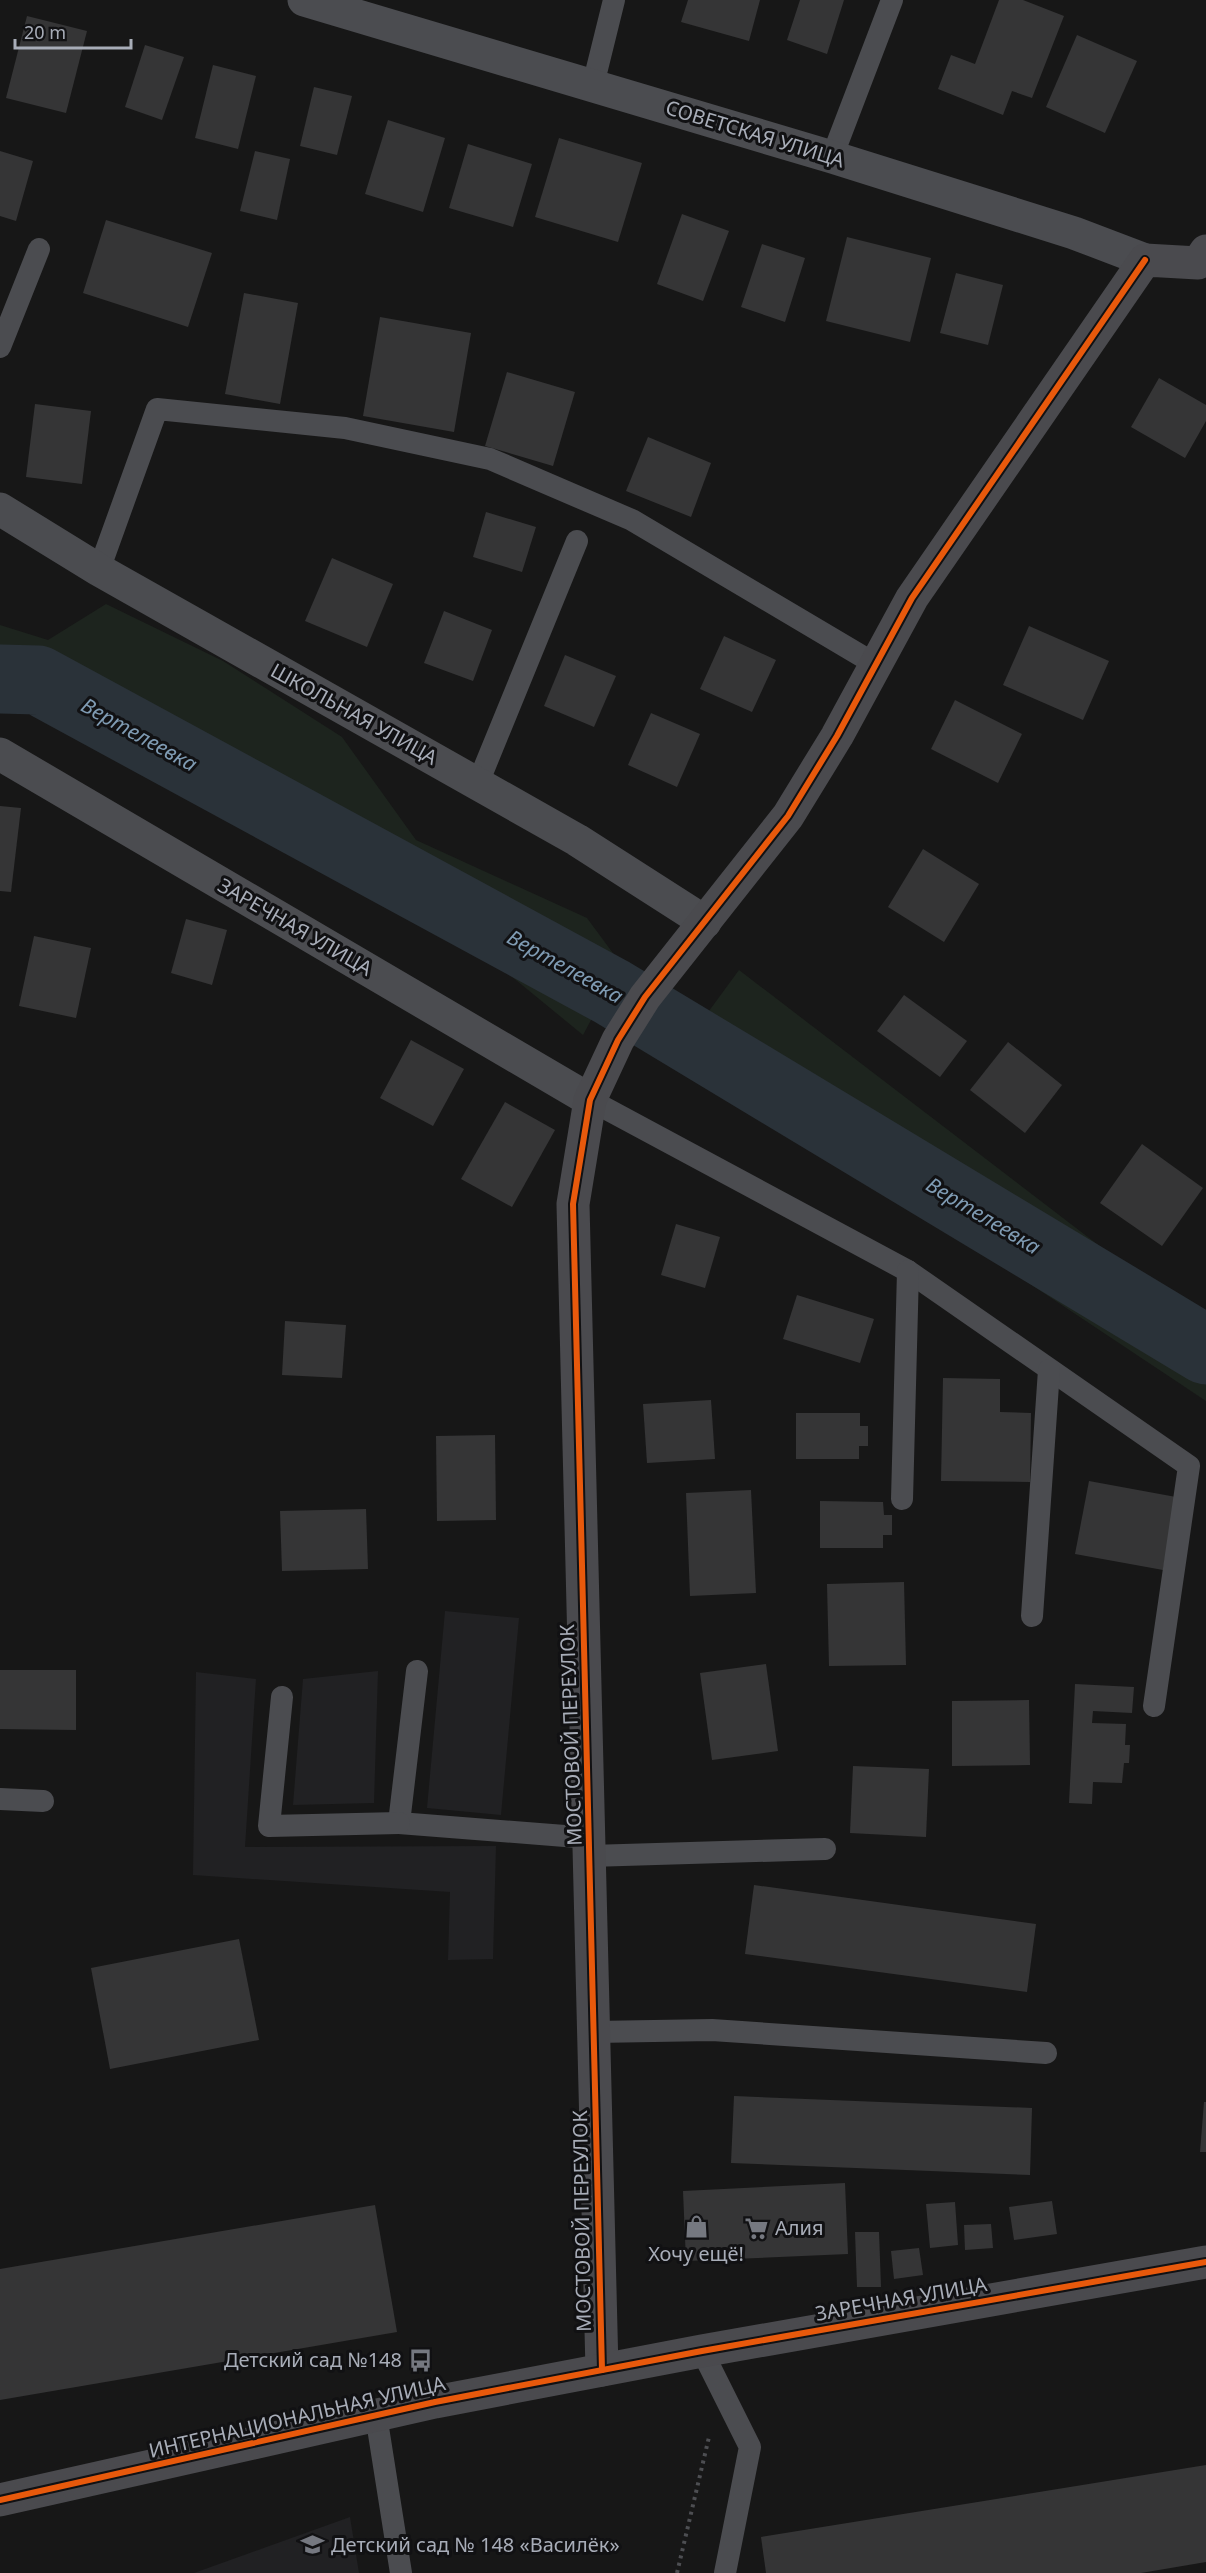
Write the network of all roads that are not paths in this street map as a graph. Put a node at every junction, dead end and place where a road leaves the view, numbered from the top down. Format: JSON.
{"nodes":[{"id":1,"x":304,"y":0,"type":"edge"},
{"id":2,"x":614,"y":0,"type":"edge"},
{"id":3,"x":892,"y":0,"type":"edge"},
{"id":4,"x":593,"y":85,"type":"junction"},
{"id":5,"x":832,"y":157,"type":"junction"},
{"id":6,"x":39,"y":249,"type":"dead end"},
{"id":7,"x":1146,"y":260,"type":"junction"},
{"id":8,"x":1203,"y":260,"type":"edge"},
{"id":9,"x":0,"y":347,"type":"edge"},
{"id":10,"x":0,"y":509,"type":"edge"},
{"id":11,"x":577,"y":541,"type":"dead end"},
{"id":12,"x":99,"y":570,"type":"junction"},
{"id":13,"x":875,"y":664,"type":"junction"},
{"id":14,"x":0,"y":754,"type":"edge"},
{"id":15,"x":478,"y":783,"type":"junction"},
{"id":16,"x":705,"y":922,"type":"junction"},
{"id":17,"x":590,"y":1100,"type":"junction"},
{"id":18,"x":908,"y":1271,"type":"junction"},
{"id":19,"x":1049,"y":1370,"type":"junction"},
{"id":20,"x":902,"y":1499,"type":"dead end"},
{"id":21,"x":1032,"y":1616,"type":"dead end"},
{"id":22,"x":417,"y":1671,"type":"dead end"},
{"id":23,"x":282,"y":1697,"type":"dead end"},
{"id":24,"x":1154,"y":1706,"type":"dead end"},
{"id":25,"x":0,"y":1799,"type":"edge"},
{"id":26,"x":43,"y":1801,"type":"dead end"},
{"id":27,"x":399,"y":1822,"type":"junction"},
{"id":28,"x":590,"y":1847,"type":"junction"},
{"id":29,"x":825,"y":1849,"type":"dead end"},
{"id":30,"x":595,"y":2032,"type":"junction"},
{"id":31,"x":1046,"y":2053,"type":"dead end"},
{"id":32,"x":1206,"y":2262,"type":"edge"},
{"id":33,"x":702,"y":2351,"type":"junction"},
{"id":34,"x":602,"y":2370,"type":"junction"},
{"id":35,"x":376,"y":2415,"type":"junction"},
{"id":36,"x":0,"y":2500,"type":"edge"},
{"id":37,"x":401,"y":2573,"type":"edge"},
{"id":38,"x":725,"y":2573,"type":"edge"}],
"edges":[{"from":1,"to":4,"type":"street","name":"СОВЕТСКАЯ УЛИЦА"},
{"from":2,"to":4,"type":"lane"},
{"from":3,"to":5,"type":"lane"},
{"from":4,"to":5,"type":"street","name":"СОВЕТСКАЯ УЛИЦА"},
{"from":5,"to":7,"type":"street","name":"СОВЕТСКАЯ УЛИЦА"},
{"from":6,"to":9,"type":"lane"},
{"from":7,"to":8,"type":"street","name":"СОВЕТСКАЯ УЛИЦА"},
{"from":7,"to":13,"type":"street","name":"МОСТОВОЙ ПЕРЕУЛОК"},
{"from":10,"to":12,"type":"street","name":"ШКОЛЬНАЯ УЛИЦА"},
{"from":11,"to":15,"type":"lane"},
{"from":12,"to":13,"type":"lane"},
{"from":12,"to":15,"type":"street","name":"ШКОЛЬНАЯ УЛИЦА"},
{"from":13,"to":16,"type":"street","name":"МОСТОВОЙ ПЕРЕУЛОК"},
{"from":14,"to":17,"type":"street","name":"ЗАРЕЧНАЯ УЛИЦА"},
{"from":15,"to":16,"type":"street","name":"ШКОЛЬНАЯ УЛИЦА"},
{"from":16,"to":17,"type":"street","name":"МОСТОВОЙ ПЕРЕУЛОК"},
{"from":17,"to":18,"type":"lane"},
{"from":17,"to":28,"type":"street","name":"МОСТОВОЙ ПЕРЕУЛОК"},
{"from":18,"to":19,"type":"lane"},
{"from":18,"to":20,"type":"lane"},
{"from":19,"to":21,"type":"lane"},
{"from":19,"to":24,"type":"lane"},
{"from":22,"to":27,"type":"lane"},
{"from":23,"to":27,"type":"lane"},
{"from":25,"to":26,"type":"lane"},
{"from":27,"to":28,"type":"lane"},
{"from":28,"to":29,"type":"lane"},
{"from":28,"to":30,"type":"street","name":"МОСТОВОЙ ПЕРЕУЛОК"},
{"from":30,"to":31,"type":"lane"},
{"from":30,"to":34,"type":"street","name":"МОСТОВОЙ ПЕРЕУЛОК"},
{"from":32,"to":33,"type":"street","name":"ЗАРЕЧНАЯ УЛИЦА"},
{"from":33,"to":34,"type":"street","name":"ЗАРЕЧНАЯ УЛИЦА"},
{"from":33,"to":38,"type":"lane"},
{"from":34,"to":35,"type":"street","name":"ИНТЕРНАЦИОНАЛЬНАЯ УЛИЦА"},
{"from":35,"to":36,"type":"street","name":"ИНТЕРНАЦИОНАЛЬНАЯ УЛИЦА"},
{"from":35,"to":37,"type":"lane"}]}
